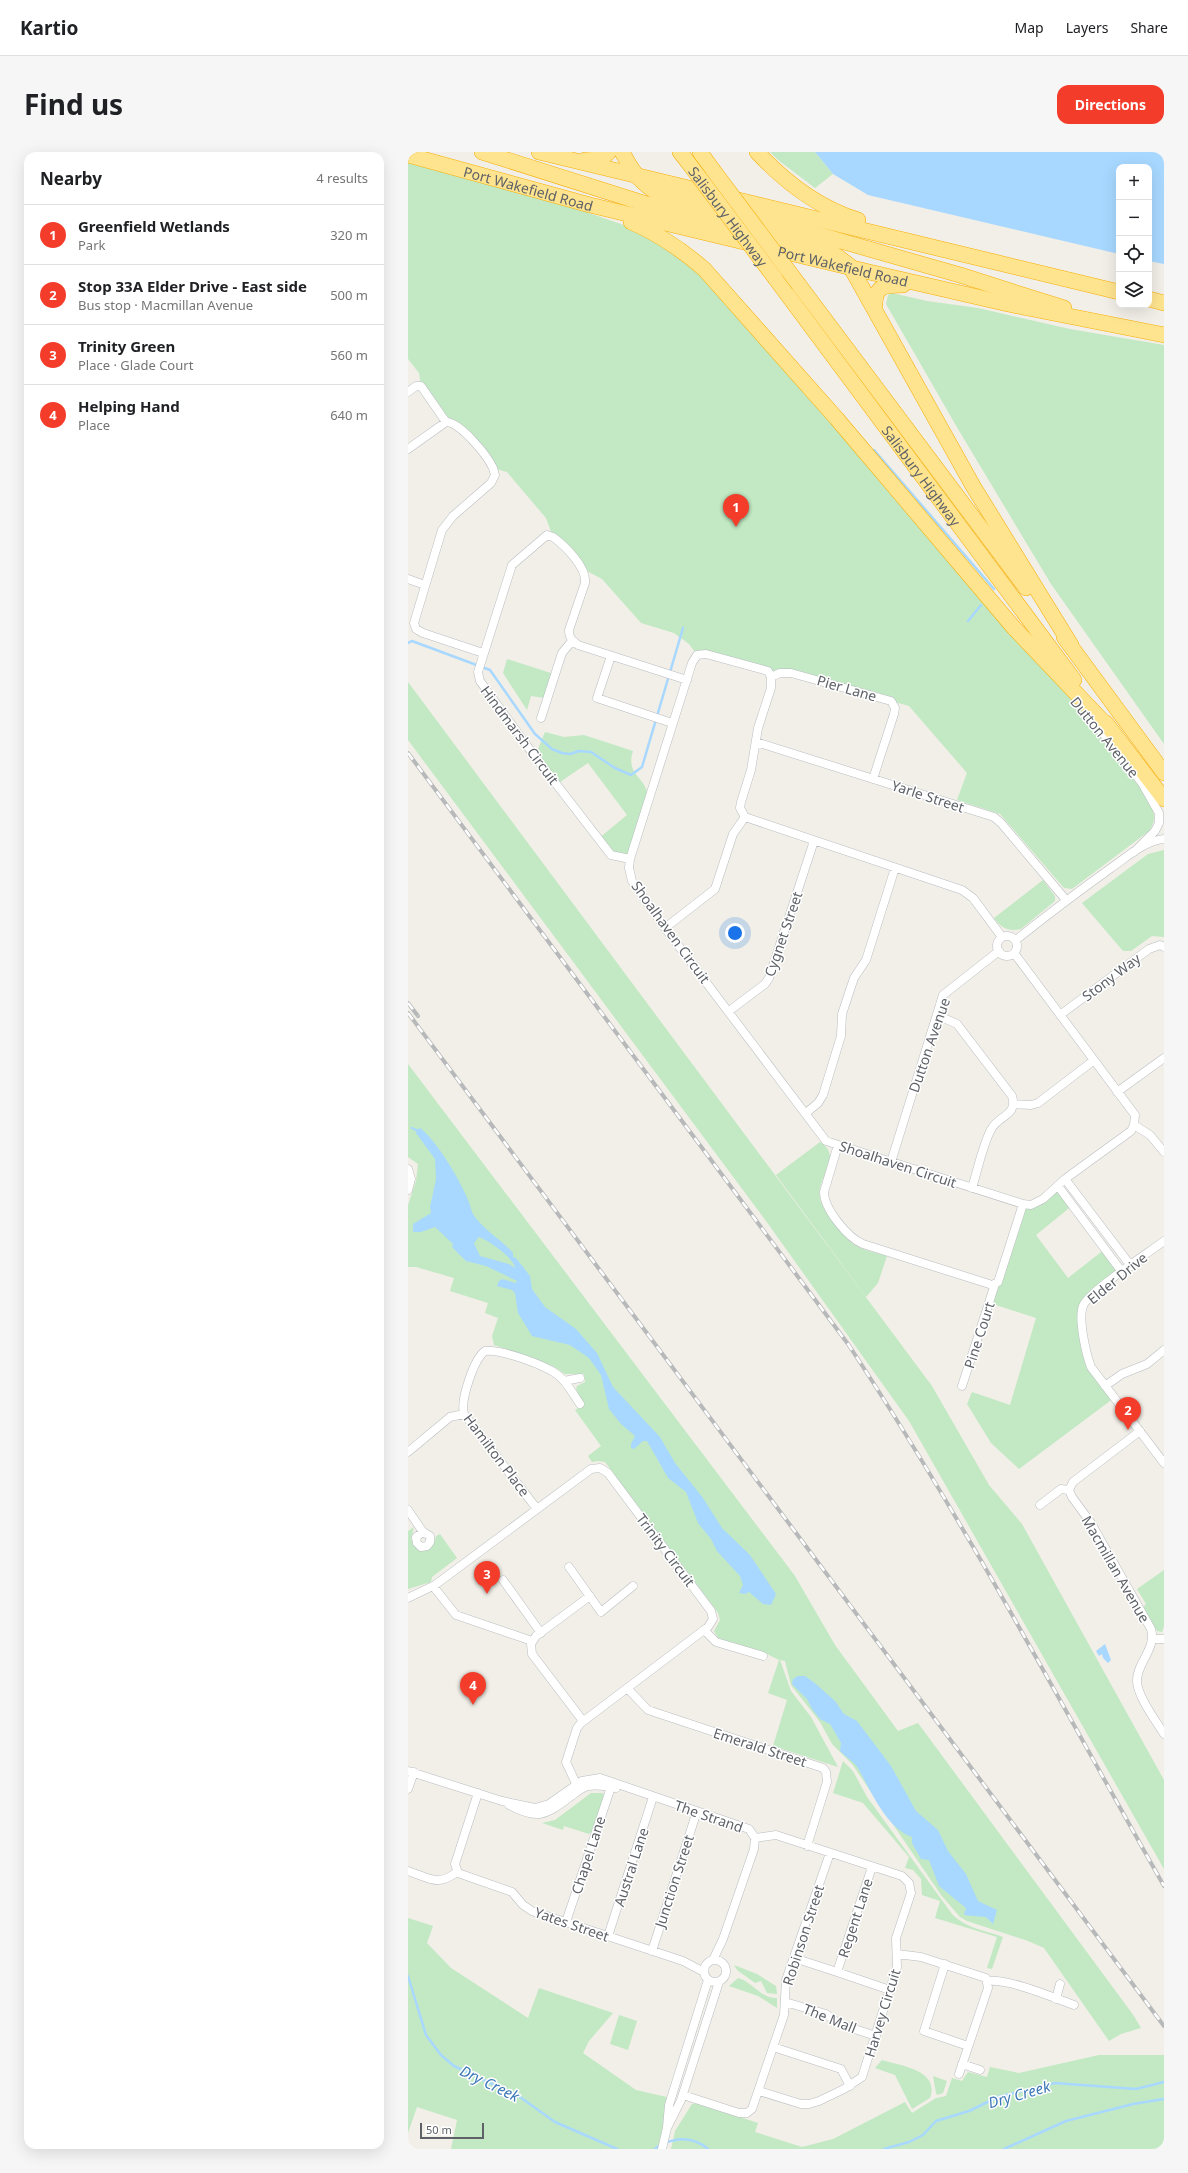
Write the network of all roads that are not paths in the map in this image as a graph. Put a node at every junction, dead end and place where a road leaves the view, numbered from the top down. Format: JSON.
{"nodes":[{"id":1,"x":482,"y":152,"type":"edge"},
{"id":2,"x":539,"y":152,"type":"edge"},
{"id":3,"x":609,"y":152,"type":"edge"},
{"id":4,"x":622,"y":152,"type":"edge"},
{"id":5,"x":700,"y":152,"type":"edge"},
{"id":6,"x":757,"y":152,"type":"edge"},
{"id":7,"x":408,"y":155,"type":"edge"},
{"id":8,"x":684,"y":156,"type":"edge"},
{"id":9,"x":572,"y":159,"type":"junction"},
{"id":10,"x":635,"y":176,"type":"junction"},
{"id":11,"x":590,"y":205,"type":"junction"},
{"id":12,"x":973,"y":257,"type":"junction"},
{"id":13,"x":850,"y":266,"type":"junction"},
{"id":14,"x":924,"y":285,"type":"junction"},
{"id":15,"x":1116,"y":291,"type":"edge"},
{"id":16,"x":1152,"y":300,"type":"edge"},
{"id":17,"x":1164,"y":303,"type":"edge"},
{"id":18,"x":876,"y":310,"type":"junction"},
{"id":19,"x":1121,"y":325,"type":"junction"},
{"id":20,"x":1164,"y":335,"type":"edge"},
{"id":21,"x":408,"y":392,"type":"edge"},
{"id":22,"x":446,"y":422,"type":"junction"},
{"id":23,"x":408,"y":449,"type":"edge"},
{"id":24,"x":408,"y":579,"type":"edge"},
{"id":25,"x":425,"y":585,"type":"junction"},
{"id":26,"x":1014,"y":628,"type":"junction"},
{"id":27,"x":572,"y":641,"type":"junction"},
{"id":28,"x":1071,"y":645,"type":"junction"},
{"id":29,"x":612,"y":656,"type":"junction"},
{"id":30,"x":482,"y":657,"type":"junction"},
{"id":31,"x":771,"y":677,"type":"junction"},
{"id":32,"x":686,"y":680,"type":"junction"},
{"id":33,"x":541,"y":718,"type":"dead end"},
{"id":34,"x":672,"y":723,"type":"junction"},
{"id":35,"x":1112,"y":732,"type":"junction"},
{"id":36,"x":756,"y":742,"type":"junction"},
{"id":37,"x":1164,"y":773,"type":"edge"},
{"id":38,"x":873,"y":779,"type":"junction"},
{"id":39,"x":1164,"y":799,"type":"edge"},
{"id":40,"x":745,"y":817,"type":"junction"},
{"id":41,"x":1164,"y":839,"type":"edge"},
{"id":42,"x":814,"y":841,"type":"junction"},
{"id":43,"x":1134,"y":852,"type":"junction"},
{"id":44,"x":630,"y":859,"type":"junction"},
{"id":45,"x":895,"y":868,"type":"junction"},
{"id":46,"x":1066,"y":900,"type":"junction"},
{"id":47,"x":665,"y":928,"type":"junction"},
{"id":48,"x":1002,"y":937,"type":"junction"},
{"id":49,"x":1016,"y":940,"type":"junction"},
{"id":50,"x":1164,"y":947,"type":"edge"},
{"id":51,"x":999,"y":951,"type":"junction"},
{"id":52,"x":1014,"y":954,"type":"junction"},
{"id":53,"x":729,"y":1011,"type":"junction"},
{"id":54,"x":937,"y":1015,"type":"junction"},
{"id":55,"x":1060,"y":1015,"type":"junction"},
{"id":56,"x":1164,"y":1058,"type":"edge"},
{"id":57,"x":1093,"y":1061,"type":"junction"},
{"id":58,"x":1117,"y":1092,"type":"junction"},
{"id":59,"x":1014,"y":1104,"type":"junction"},
{"id":60,"x":806,"y":1113,"type":"junction"},
{"id":61,"x":1134,"y":1125,"type":"junction"},
{"id":62,"x":838,"y":1145,"type":"junction"},
{"id":63,"x":1164,"y":1152,"type":"edge"},
{"id":64,"x":891,"y":1162,"type":"junction"},
{"id":65,"x":408,"y":1169,"type":"edge"},
{"id":66,"x":1066,"y":1179,"type":"junction"},
{"id":67,"x":1058,"y":1186,"type":"junction"},
{"id":68,"x":972,"y":1188,"type":"junction"},
{"id":69,"x":408,"y":1190,"type":"edge"},
{"id":70,"x":1024,"y":1204,"type":"junction"},
{"id":71,"x":1164,"y":1241,"type":"edge"},
{"id":72,"x":1131,"y":1266,"type":"junction"},
{"id":73,"x":1122,"y":1272,"type":"junction"},
{"id":74,"x":995,"y":1284,"type":"junction"},
{"id":75,"x":1164,"y":1350,"type":"edge"},
{"id":76,"x":580,"y":1378,"type":"dead end"},
{"id":77,"x":564,"y":1382,"type":"junction"},
{"id":78,"x":962,"y":1386,"type":"dead end"},
{"id":79,"x":1105,"y":1386,"type":"junction"},
{"id":80,"x":580,"y":1404,"type":"dead end"},
{"id":81,"x":464,"y":1414,"type":"junction"},
{"id":82,"x":1140,"y":1431,"type":"junction"},
{"id":83,"x":408,"y":1452,"type":"edge"},
{"id":84,"x":1164,"y":1463,"type":"edge"},
{"id":85,"x":1069,"y":1490,"type":"junction"},
{"id":86,"x":1040,"y":1505,"type":"dead end"},
{"id":87,"x":537,"y":1509,"type":"junction"},
{"id":88,"x":408,"y":1510,"type":"edge"},
{"id":89,"x":423,"y":1532,"type":"dead end"},
{"id":90,"x":570,"y":1567,"type":"dead end"},
{"id":91,"x":503,"y":1580,"type":"dead end"},
{"id":92,"x":433,"y":1586,"type":"junction"},
{"id":93,"x":633,"y":1586,"type":"dead end"},
{"id":94,"x":419,"y":1593,"type":"junction"},
{"id":95,"x":408,"y":1594,"type":"edge"},
{"id":96,"x":590,"y":1596,"type":"junction"},
{"id":97,"x":408,"y":1598,"type":"edge"},
{"id":98,"x":704,"y":1630,"type":"junction"},
{"id":99,"x":541,"y":1633,"type":"junction"},
{"id":100,"x":1153,"y":1639,"type":"junction"},
{"id":101,"x":1164,"y":1639,"type":"edge"},
{"id":102,"x":532,"y":1641,"type":"junction"},
{"id":103,"x":763,"y":1656,"type":"dead end"},
{"id":104,"x":627,"y":1688,"type":"junction"},
{"id":105,"x":583,"y":1721,"type":"junction"},
{"id":106,"x":1164,"y":1734,"type":"edge"},
{"id":107,"x":410,"y":1771,"type":"edge"},
{"id":108,"x":578,"y":1787,"type":"junction"},
{"id":109,"x":611,"y":1787,"type":"junction"},
{"id":110,"x":625,"y":1788,"type":"junction"},
{"id":111,"x":408,"y":1789,"type":"edge"},
{"id":112,"x":478,"y":1793,"type":"junction"},
{"id":113,"x":653,"y":1797,"type":"junction"},
{"id":114,"x":697,"y":1812,"type":"junction"},
{"id":115,"x":755,"y":1838,"type":"junction"},
{"id":116,"x":807,"y":1846,"type":"junction"},
{"id":117,"x":830,"y":1853,"type":"junction"},
{"id":118,"x":872,"y":1866,"type":"junction"},
{"id":119,"x":408,"y":1871,"type":"edge"},
{"id":120,"x":457,"y":1872,"type":"junction"},
{"id":121,"x":566,"y":1922,"type":"junction"},
{"id":122,"x":608,"y":1936,"type":"junction"},
{"id":123,"x":723,"y":1939,"type":"junction"},
{"id":124,"x":652,"y":1951,"type":"junction"},
{"id":125,"x":897,"y":1954,"type":"junction"},
{"id":126,"x":794,"y":1958,"type":"junction"},
{"id":127,"x":683,"y":1961,"type":"junction"},
{"id":128,"x":710,"y":1962,"type":"junction"},
{"id":129,"x":722,"y":1962,"type":"junction"},
{"id":130,"x":945,"y":1964,"type":"junction"},
{"id":131,"x":837,"y":1972,"type":"junction"},
{"id":132,"x":706,"y":1976,"type":"junction"},
{"id":133,"x":988,"y":1981,"type":"junction"},
{"id":134,"x":719,"y":1982,"type":"junction"},
{"id":135,"x":1060,"y":1984,"type":"dead end"},
{"id":136,"x":890,"y":1990,"type":"junction"},
{"id":137,"x":1056,"y":1999,"type":"junction"},
{"id":138,"x":785,"y":2002,"type":"junction"},
{"id":139,"x":1074,"y":2005,"type":"dead end"},
{"id":140,"x":876,"y":2036,"type":"junction"},
{"id":141,"x":968,"y":2046,"type":"junction"},
{"id":142,"x":773,"y":2047,"type":"junction"},
{"id":143,"x":962,"y":2064,"type":"junction"},
{"id":144,"x":980,"y":2070,"type":"dead end"},
{"id":145,"x":959,"y":2074,"type":"dead end"},
{"id":146,"x":850,"y":2086,"type":"junction"},
{"id":147,"x":759,"y":2091,"type":"junction"},
{"id":148,"x":683,"y":2095,"type":"junction"},
{"id":149,"x":667,"y":2128,"type":"junction"},
{"id":150,"x":662,"y":2149,"type":"edge"}],
"edges":[{"from":1,"to":13,"type":"highway"},
{"from":2,"to":9,"type":"highway"},
{"from":3,"to":9,"type":"highway"},
{"from":4,"to":10,"type":"highway"},
{"from":5,"to":28,"type":"highway","name":"Salisbury Highway","bridge":true},
{"from":6,"to":12,"type":"highway"},
{"from":7,"to":11,"type":"highway","name":"Port Wakefield Road"},
{"from":8,"to":35,"type":"highway","name":"Salisbury Highway","bridge":true},
{"from":9,"to":10,"type":"highway"},
{"from":10,"to":12,"type":"highway"},
{"from":10,"to":19,"type":"highway"},
{"from":11,"to":13,"type":"highway","name":"Port Wakefield Road"},
{"from":11,"to":26,"type":"highway"},
{"from":12,"to":15,"type":"highway"},
{"from":13,"to":14,"type":"highway","name":"Port Wakefield Road"},
{"from":13,"to":18,"type":"highway"},
{"from":14,"to":18,"type":"highway"},
{"from":14,"to":19,"type":"highway","name":"Port Wakefield Road"},
{"from":16,"to":17,"type":"highway"},
{"from":18,"to":28,"type":"highway"},
{"from":19,"to":20,"type":"highway","name":"Port Wakefield Road"},
{"from":21,"to":22,"type":"street"},
{"from":22,"to":23,"type":"street"},
{"from":22,"to":25,"type":"street"},
{"from":24,"to":25,"type":"street"},
{"from":25,"to":30,"type":"street"},
{"from":26,"to":35,"type":"highway"},
{"from":26,"to":43,"type":"street","name":"Dutton Avenue"},
{"from":27,"to":29,"type":"street"},
{"from":27,"to":30,"type":"street","name":"Hindmarsh Circuit"},
{"from":27,"to":33,"type":"street"},
{"from":28,"to":37,"type":"highway","name":"Salisbury Highway"},
{"from":29,"to":32,"type":"street"},
{"from":29,"to":34,"type":"street"},
{"from":30,"to":44,"type":"street","name":"Hindmarsh Circuit"},
{"from":31,"to":32,"type":"street","name":"Shoalhaven Circuit"},
{"from":31,"to":36,"type":"street"},
{"from":31,"to":38,"type":"street","name":"Pier Lane"},
{"from":32,"to":34,"type":"street","name":"Shoalhaven Circuit"},
{"from":34,"to":44,"type":"street","name":"Shoalhaven Circuit"},
{"from":35,"to":39,"type":"highway","name":"Salisbury Highway"},
{"from":36,"to":38,"type":"street","name":"Yarle Street"},
{"from":36,"to":40,"type":"street"},
{"from":38,"to":46,"type":"street","name":"Yarle Street"},
{"from":40,"to":42,"type":"street"},
{"from":40,"to":47,"type":"street"},
{"from":41,"to":43,"type":"street","name":"Dutton Avenue"},
{"from":42,"to":45,"type":"street"},
{"from":42,"to":53,"type":"street","name":"Cygnet Street"},
{"from":43,"to":46,"type":"street","name":"Dutton Avenue"},
{"from":44,"to":47,"type":"street","name":"Shoalhaven Circuit"},
{"from":45,"to":48,"type":"street"},
{"from":45,"to":60,"type":"street"},
{"from":46,"to":49,"type":"street","name":"Dutton Avenue"},
{"from":47,"to":53,"type":"street","name":"Shoalhaven Circuit"},
{"from":48,"to":49,"type":"street"},
{"from":48,"to":51,"type":"street"},
{"from":49,"to":52,"type":"street"},
{"from":50,"to":55,"type":"street","name":"Stony Way"},
{"from":51,"to":52,"type":"street"},
{"from":51,"to":54,"type":"street","name":"Dutton Avenue"},
{"from":52,"to":55,"type":"street"},
{"from":53,"to":60,"type":"street","name":"Shoalhaven Circuit"},
{"from":54,"to":59,"type":"street"},
{"from":54,"to":64,"type":"street","name":"Dutton Avenue"},
{"from":55,"to":57,"type":"street"},
{"from":56,"to":58,"type":"street"},
{"from":57,"to":58,"type":"street"},
{"from":57,"to":59,"type":"street"},
{"from":58,"to":61,"type":"street"},
{"from":59,"to":68,"type":"street"},
{"from":60,"to":62,"type":"street","name":"Shoalhaven Circuit"},
{"from":61,"to":63,"type":"street"},
{"from":61,"to":66,"type":"street"},
{"from":62,"to":64,"type":"street","name":"Shoalhaven Circuit"},
{"from":62,"to":74,"type":"street"},
{"from":64,"to":68,"type":"street","name":"Shoalhaven Circuit"},
{"from":65,"to":69,"type":"street"},
{"from":66,"to":67,"type":"street"},
{"from":66,"to":72,"type":"street"},
{"from":67,"to":70,"type":"street"},
{"from":67,"to":73,"type":"street"},
{"from":68,"to":70,"type":"street","name":"Shoalhaven Circuit"},
{"from":70,"to":74,"type":"street","name":"Pine Court"},
{"from":71,"to":72,"type":"street","name":"Elder Drive"},
{"from":72,"to":73,"type":"street","name":"Elder Drive"},
{"from":73,"to":79,"type":"street","name":"Elder Drive"},
{"from":74,"to":78,"type":"street","name":"Pine Court"},
{"from":75,"to":79,"type":"street"},
{"from":76,"to":77,"type":"street"},
{"from":77,"to":80,"type":"street","name":"Hamilton Place"},
{"from":77,"to":81,"type":"street","name":"Hamilton Place"},
{"from":79,"to":82,"type":"street","name":"Elder Drive"},
{"from":81,"to":83,"type":"street"},
{"from":81,"to":87,"type":"street","name":"Hamilton Place"},
{"from":82,"to":84,"type":"street","name":"Elder Drive"},
{"from":82,"to":85,"type":"street"},
{"from":85,"to":86,"type":"street"},
{"from":85,"to":100,"type":"street","name":"Macmillan Avenue"},
{"from":87,"to":92,"type":"street","name":"Trinity Circuit"},
{"from":87,"to":98,"type":"street","name":"Trinity Circuit"},
{"from":88,"to":89,"type":"street"},
{"from":90,"to":96,"type":"street"},
{"from":91,"to":99,"type":"street"},
{"from":92,"to":94,"type":"street","name":"Trinity Circuit"},
{"from":92,"to":102,"type":"street"},
{"from":93,"to":96,"type":"street"},
{"from":94,"to":95,"type":"street","name":"Trinity Circuit"},
{"from":94,"to":97,"type":"street","name":"Trinity Circuit"},
{"from":96,"to":99,"type":"street"},
{"from":98,"to":103,"type":"street"},
{"from":98,"to":104,"type":"street","name":"Trinity Circuit"},
{"from":99,"to":102,"type":"street"},
{"from":100,"to":101,"type":"street"},
{"from":100,"to":106,"type":"street","name":"Macmillan Avenue"},
{"from":102,"to":105,"type":"street"},
{"from":104,"to":105,"type":"street","name":"Trinity Circuit"},
{"from":104,"to":116,"type":"street","name":"Emerald Street"},
{"from":105,"to":108,"type":"street","name":"Trinity Circuit"},
{"from":107,"to":111,"type":"street"},
{"from":107,"to":112,"type":"street","name":"The Strand"},
{"from":108,"to":109,"type":"street","name":"The Strand"},
{"from":108,"to":110,"type":"street","name":"The Strand"},
{"from":108,"to":112,"type":"street","name":"The Strand"},
{"from":109,"to":110,"type":"street","name":"The Strand"},
{"from":109,"to":121,"type":"street","name":"Chapel Lane"},
{"from":110,"to":113,"type":"street","name":"The Strand"},
{"from":112,"to":120,"type":"street"},
{"from":113,"to":114,"type":"street","name":"The Strand"},
{"from":113,"to":122,"type":"street","name":"Austral Lane"},
{"from":114,"to":115,"type":"street","name":"The Strand"},
{"from":114,"to":124,"type":"street","name":"Junction Street"},
{"from":115,"to":116,"type":"street","name":"Harvey Circuit"},
{"from":115,"to":123,"type":"street","name":"The Strand"},
{"from":116,"to":117,"type":"street","name":"Harvey Circuit"},
{"from":117,"to":118,"type":"street","name":"Harvey Circuit"},
{"from":117,"to":126,"type":"street","name":"Robinson Street"},
{"from":118,"to":125,"type":"street","name":"Harvey Circuit"},
{"from":118,"to":131,"type":"street","name":"Regent Lane"},
{"from":119,"to":120,"type":"street"},
{"from":120,"to":121,"type":"street","name":"Yates Street"},
{"from":121,"to":122,"type":"street","name":"Yates Street"},
{"from":122,"to":124,"type":"street","name":"Yates Street"},
{"from":123,"to":128,"type":"street","name":"The Strand"},
{"from":123,"to":129,"type":"street","name":"The Strand"},
{"from":124,"to":127,"type":"street","name":"Yates Street"},
{"from":125,"to":130,"type":"street"},
{"from":125,"to":136,"type":"street","name":"Harvey Circuit"},
{"from":126,"to":131,"type":"street","name":"Regent Lane"},
{"from":126,"to":138,"type":"street","name":"Robinson Street"},
{"from":127,"to":128,"type":"street","name":"Yates Street"},
{"from":127,"to":132,"type":"street","name":"Yates Street"},
{"from":128,"to":129,"type":"street"},
{"from":128,"to":132,"type":"street"},
{"from":129,"to":134,"type":"street"},
{"from":130,"to":133,"type":"street"},
{"from":130,"to":141,"type":"street"},
{"from":131,"to":136,"type":"street"},
{"from":132,"to":134,"type":"street"},
{"from":132,"to":149,"type":"street"},
{"from":133,"to":137,"type":"street"},
{"from":133,"to":141,"type":"street"},
{"from":134,"to":148,"type":"street"},
{"from":135,"to":137,"type":"street"},
{"from":136,"to":140,"type":"street","name":"Harvey Circuit"},
{"from":137,"to":139,"type":"street"},
{"from":138,"to":140,"type":"street","name":"The Mall"},
{"from":138,"to":142,"type":"street","name":"Robinson Street"},
{"from":140,"to":146,"type":"street","name":"Harvey Circuit"},
{"from":141,"to":143,"type":"street"},
{"from":142,"to":146,"type":"street"},
{"from":142,"to":147,"type":"street","name":"Robinson Street"},
{"from":143,"to":144,"type":"street"},
{"from":143,"to":145,"type":"street"},
{"from":146,"to":147,"type":"street","name":"Harvey Circuit"},
{"from":147,"to":148,"type":"street","name":"Robinson Street"},
{"from":148,"to":149,"type":"street"},
{"from":149,"to":150,"type":"street"}]}
